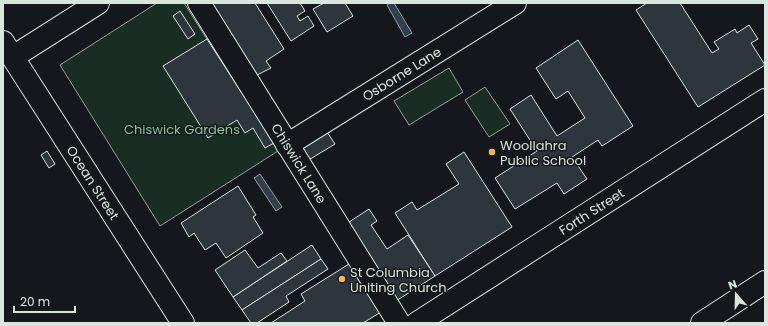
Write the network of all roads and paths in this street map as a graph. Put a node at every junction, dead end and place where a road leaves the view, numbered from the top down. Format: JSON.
{"nodes":[{"id":1,"x":98,"y":3,"type":"edge"},
{"id":2,"x":199,"y":3,"type":"edge"},
{"id":3,"x":515,"y":3,"type":"edge"},
{"id":4,"x":8,"y":49,"type":"edge"},
{"id":5,"x":765,"y":100,"type":"edge"},
{"id":6,"x":287,"y":145,"type":"junction"},
{"id":7,"x":765,"y":282,"type":"edge"},
{"id":8,"x":184,"y":323,"type":"edge"},
{"id":9,"x":399,"y":323,"type":"edge"},
{"id":10,"x":417,"y":323,"type":"edge"},
{"id":11,"x":702,"y":323,"type":"edge"}],
"edges":[{"from":1,"to":4,"type":"street"},
{"from":2,"to":6,"type":"street","name":"Chiswick Lane"},
{"from":3,"to":6,"type":"street","name":"Osborne Lane"},
{"from":4,"to":8,"type":"street","name":"Ocean Street"},
{"from":5,"to":10,"type":"street","name":"Forth Street"},
{"from":6,"to":9,"type":"street","name":"Chiswick Lane"},
{"from":7,"to":11,"type":"street"}]}
